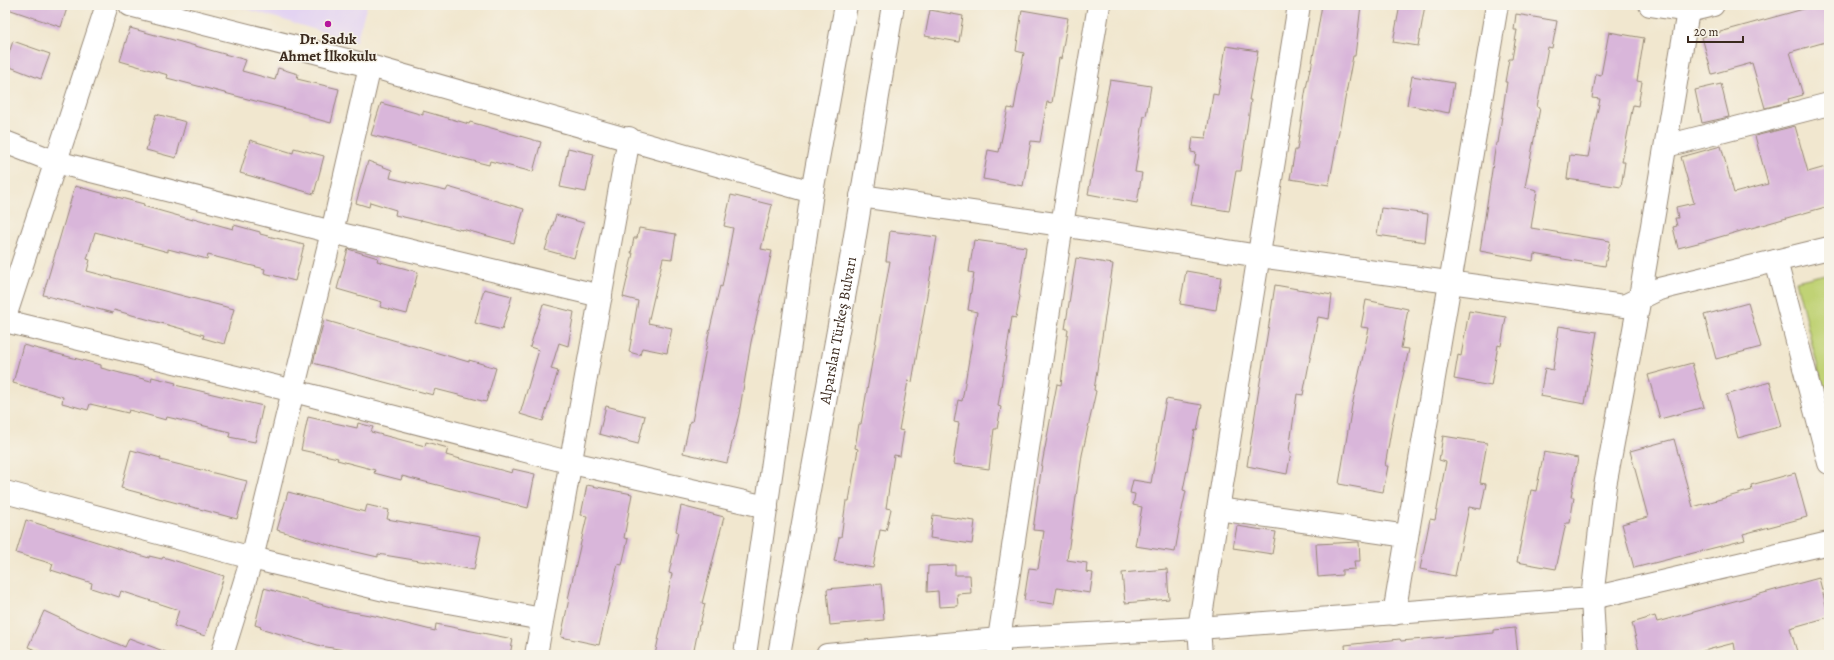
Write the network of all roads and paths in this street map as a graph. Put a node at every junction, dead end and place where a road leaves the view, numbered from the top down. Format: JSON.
{"nodes":[{"id":1,"x":107,"y":5,"type":"edge"},
{"id":2,"x":130,"y":5,"type":"edge"},
{"id":3,"x":846,"y":5,"type":"edge"},
{"id":4,"x":893,"y":5,"type":"edge"},
{"id":5,"x":1099,"y":5,"type":"edge"},
{"id":6,"x":1299,"y":5,"type":"edge"},
{"id":7,"x":1497,"y":5,"type":"edge"},
{"id":8,"x":1650,"y":5,"type":"edge"},
{"id":9,"x":1713,"y":5,"type":"edge"},
{"id":10,"x":1689,"y":8,"type":"edge"},
{"id":11,"x":370,"y":66,"type":"junction"},
{"id":12,"x":1829,"y":104,"type":"edge"},
{"id":13,"x":629,"y":138,"type":"junction"},
{"id":14,"x":5,"y":142,"type":"edge"},
{"id":15,"x":1666,"y":146,"type":"junction"},
{"id":16,"x":56,"y":162,"type":"junction"},
{"id":17,"x":812,"y":192,"type":"junction"},
{"id":18,"x":861,"y":196,"type":"junction"},
{"id":19,"x":1062,"y":225,"type":"junction"},
{"id":20,"x":332,"y":232,"type":"junction"},
{"id":21,"x":1829,"y":248,"type":"edge"},
{"id":22,"x":1259,"y":256,"type":"junction"},
{"id":23,"x":1776,"y":261,"type":"junction"},
{"id":24,"x":1450,"y":282,"type":"junction"},
{"id":25,"x":601,"y":296,"type":"junction"},
{"id":26,"x":1640,"y":297,"type":"junction"},
{"id":27,"x":5,"y":316,"type":"edge"},
{"id":28,"x":5,"y":321,"type":"edge"},
{"id":29,"x":294,"y":391,"type":"junction"},
{"id":30,"x":572,"y":463,"type":"junction"},
{"id":31,"x":1829,"y":463,"type":"edge"},
{"id":32,"x":5,"y":492,"type":"edge"},
{"id":33,"x":767,"y":507,"type":"junction"},
{"id":34,"x":1218,"y":508,"type":"junction"},
{"id":35,"x":1407,"y":536,"type":"junction"},
{"id":36,"x":1829,"y":543,"type":"edge"},
{"id":37,"x":252,"y":558,"type":"junction"},
{"id":38,"x":1592,"y":598,"type":"junction"},
{"id":39,"x":1394,"y":614,"type":"junction"},
{"id":40,"x":542,"y":619,"type":"junction"},
{"id":41,"x":1199,"y":628,"type":"junction"},
{"id":42,"x":999,"y":647,"type":"edge"},
{"id":43,"x":222,"y":655,"type":"edge"},
{"id":44,"x":536,"y":655,"type":"edge"},
{"id":45,"x":745,"y":655,"type":"edge"},
{"id":46,"x":779,"y":655,"type":"edge"},
{"id":47,"x":827,"y":655,"type":"edge"},
{"id":48,"x":1201,"y":655,"type":"edge"},
{"id":49,"x":1595,"y":655,"type":"edge"}],
"edges":[{"from":1,"to":16,"type":"street"},
{"from":2,"to":11,"type":"street"},
{"from":3,"to":17,"type":"street"},
{"from":4,"to":18,"type":"street","name":"Alparslan Türkeş Bulvarı"},
{"from":5,"to":19,"type":"street"},
{"from":6,"to":22,"type":"street"},
{"from":7,"to":24,"type":"street"},
{"from":8,"to":10,"type":"street"},
{"from":9,"to":10,"type":"street"},
{"from":10,"to":15,"type":"street"},
{"from":11,"to":13,"type":"street"},
{"from":11,"to":20,"type":"street"},
{"from":12,"to":15,"type":"street"},
{"from":13,"to":17,"type":"street"},
{"from":13,"to":25,"type":"street"},
{"from":14,"to":16,"type":"street"},
{"from":15,"to":26,"type":"street"},
{"from":16,"to":20,"type":"street"},
{"from":16,"to":27,"type":"street"},
{"from":17,"to":33,"type":"street"},
{"from":18,"to":19,"type":"street"},
{"from":18,"to":46,"type":"street","name":"Alparslan Türkeş Bulvarı"},
{"from":19,"to":22,"type":"street"},
{"from":19,"to":42,"type":"street"},
{"from":20,"to":25,"type":"street"},
{"from":20,"to":29,"type":"street"},
{"from":21,"to":23,"type":"street"},
{"from":22,"to":24,"type":"street"},
{"from":22,"to":34,"type":"street"},
{"from":23,"to":26,"type":"street"},
{"from":23,"to":31,"type":"street"},
{"from":24,"to":26,"type":"street"},
{"from":24,"to":35,"type":"street"},
{"from":25,"to":30,"type":"street"},
{"from":26,"to":38,"type":"street"},
{"from":28,"to":29,"type":"street"},
{"from":29,"to":30,"type":"street"},
{"from":29,"to":37,"type":"street"},
{"from":30,"to":33,"type":"street"},
{"from":30,"to":40,"type":"street"},
{"from":32,"to":37,"type":"street"},
{"from":33,"to":45,"type":"street"},
{"from":34,"to":35,"type":"street"},
{"from":34,"to":41,"type":"street"},
{"from":35,"to":39,"type":"street"},
{"from":36,"to":38,"type":"street"},
{"from":37,"to":40,"type":"street"},
{"from":37,"to":43,"type":"street"},
{"from":38,"to":39,"type":"street"},
{"from":38,"to":49,"type":"street"},
{"from":39,"to":41,"type":"street"},
{"from":40,"to":44,"type":"street"},
{"from":41,"to":42,"type":"street"},
{"from":41,"to":48,"type":"street"},
{"from":42,"to":47,"type":"street"}]}
